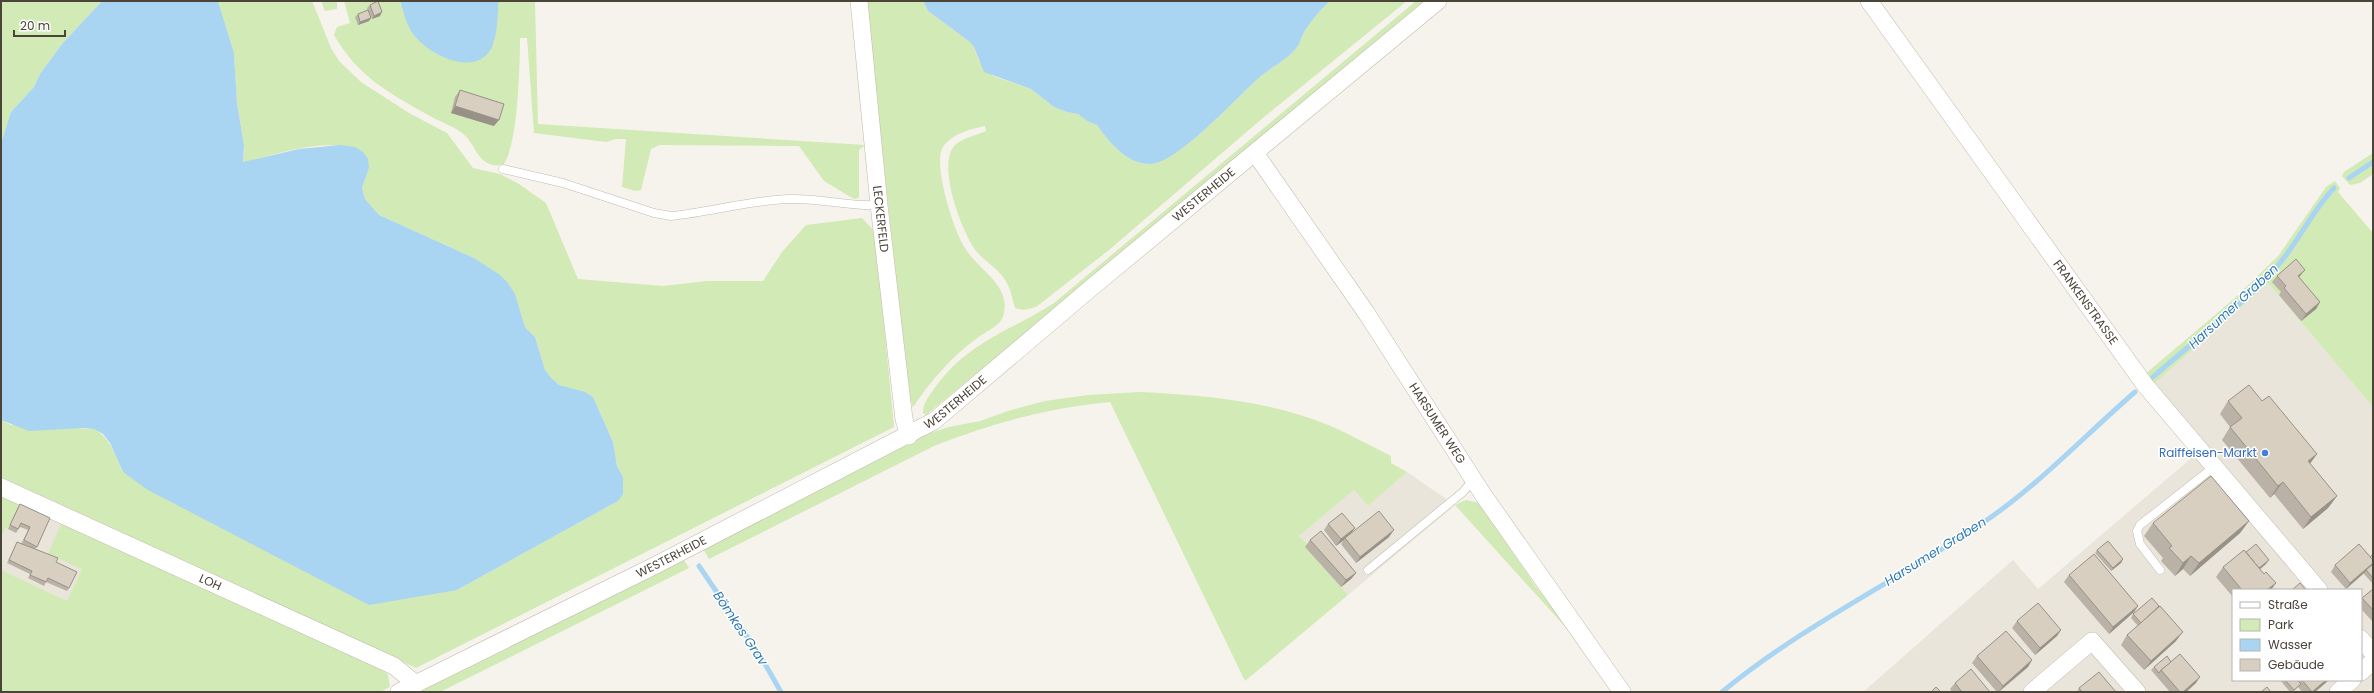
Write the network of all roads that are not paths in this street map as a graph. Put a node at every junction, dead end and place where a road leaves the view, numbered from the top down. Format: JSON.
{"nodes":[{"id":1,"x":859,"y":1,"type":"edge"},
{"id":2,"x":1438,"y":1,"type":"edge"},
{"id":3,"x":1869,"y":1,"type":"edge"},
{"id":4,"x":1255,"y":153,"type":"junction"},
{"id":5,"x":503,"y":169,"type":"dead end"},
{"id":6,"x":879,"y":205,"type":"junction"},
{"id":7,"x":909,"y":436,"type":"junction"},
{"id":8,"x":2214,"y":467,"type":"junction"},
{"id":9,"x":1473,"y":480,"type":"junction"},
{"id":10,"x":1,"y":488,"type":"edge"},
{"id":11,"x":1368,"y":570,"type":"dead end"},
{"id":12,"x":2160,"y":570,"type":"dead end"},
{"id":13,"x":2318,"y":589,"type":"edge"},
{"id":14,"x":2362,"y":640,"type":"edge"},
{"id":15,"x":2373,"y":653,"type":"edge"},
{"id":16,"x":2373,"y":661,"type":"edge"},
{"id":17,"x":2362,"y":671,"type":"edge"},
{"id":18,"x":2351,"y":681,"type":"edge"},
{"id":19,"x":416,"y":684,"type":"junction"},
{"id":20,"x":399,"y":692,"type":"edge"},
{"id":21,"x":1622,"y":692,"type":"edge"},
{"id":22,"x":2032,"y":692,"type":"edge"},
{"id":23,"x":2136,"y":692,"type":"edge"},
{"id":24,"x":2338,"y":692,"type":"edge"}],
"edges":[{"from":1,"to":6,"type":"street","name":"LECKERFELD"},
{"from":2,"to":4,"type":"street","name":"WESTERHEIDE"},
{"from":3,"to":8,"type":"street","name":"FRANKENSTRASSE"},
{"from":4,"to":7,"type":"street","name":"WESTERHEIDE"},
{"from":4,"to":9,"type":"street","name":"HARSUMER WEG"},
{"from":5,"to":6,"type":"lane"},
{"from":6,"to":7,"type":"street","name":"LECKERFELD"},
{"from":7,"to":19,"type":"street","name":"WESTERHEIDE"},
{"from":8,"to":12,"type":"lane"},
{"from":8,"to":13,"type":"street","name":"FRANKENSTRASSE"},
{"from":9,"to":11,"type":"lane"},
{"from":9,"to":21,"type":"street","name":"HARSUMER WEG"},
{"from":10,"to":19,"type":"street","name":"LOH"},
{"from":14,"to":15,"type":"street"},
{"from":16,"to":17,"type":"street"},
{"from":18,"to":24,"type":"street"},
{"from":19,"to":20,"type":"street","name":"WESTERHEIDE"},
{"from":22,"to":23,"type":"street"}]}
